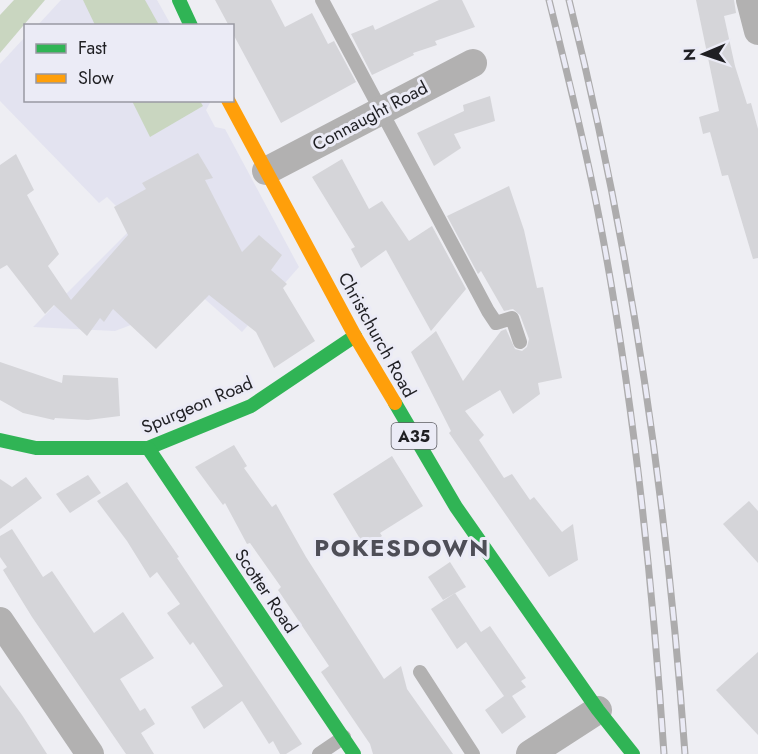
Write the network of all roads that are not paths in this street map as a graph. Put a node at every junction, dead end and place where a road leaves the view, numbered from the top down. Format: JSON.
{"nodes":[{"id":1,"x":179,"y":0,"type":"edge"},
{"id":2,"x":322,"y":0,"type":"edge"},
{"id":3,"x":750,"y":0,"type":"edge"},
{"id":4,"x":190,"y":24,"type":"edge"},
{"id":5,"x":758,"y":31,"type":"edge"},
{"id":6,"x":473,"y":63,"type":"dead end"},
{"id":7,"x":229,"y":102,"type":"edge"},
{"id":8,"x":379,"y":111,"type":"junction"},
{"id":9,"x":266,"y":171,"type":"junction"},
{"id":10,"x":355,"y":336,"type":"junction"},
{"id":11,"x":520,"y":342,"type":"dead end"},
{"id":12,"x":0,"y":440,"type":"edge"},
{"id":13,"x":148,"y":448,"type":"junction"},
{"id":14,"x":0,"y":621,"type":"edge"},
{"id":15,"x":420,"y":672,"type":"dead end"},
{"id":16,"x":598,"y":710,"type":"junction"},
{"id":17,"x":344,"y":737,"type":"junction"},
{"id":18,"x":632,"y":753,"type":"edge"},
{"id":19,"x":90,"y":754,"type":"edge"},
{"id":20,"x":319,"y":754,"type":"edge"},
{"id":21,"x":354,"y":754,"type":"edge"},
{"id":22,"x":473,"y":754,"type":"edge"},
{"id":23,"x":530,"y":754,"type":"edge"}],
"edges":[{"from":1,"to":4,"type":"main road"},
{"from":2,"to":8,"type":"lane"},
{"from":3,"to":5,"type":"street"},
{"from":6,"to":8,"type":"street","name":"Connaught Road"},
{"from":7,"to":9,"type":"main road","name":"Christchurch Road","number":"A35"},
{"from":8,"to":9,"type":"street","name":"Connaught Road"},
{"from":8,"to":11,"type":"lane"},
{"from":9,"to":10,"type":"main road","name":"Christchurch Road","number":"A35"},
{"from":10,"to":13,"type":"main road","name":"Spurgeon Road"},
{"from":10,"to":16,"type":"main road","name":"Christchurch Road","number":"A35"},
{"from":12,"to":13,"type":"main road","name":"Spurgeon Road"},
{"from":13,"to":17,"type":"main road","name":"Scotter Road"},
{"from":14,"to":19,"type":"street"},
{"from":15,"to":22,"type":"lane"},
{"from":16,"to":18,"type":"main road","name":"Christchurch Road","number":"A35"},
{"from":16,"to":23,"type":"street"},
{"from":17,"to":20,"type":"lane"},
{"from":17,"to":21,"type":"main road","name":"Scotter Road"}]}
